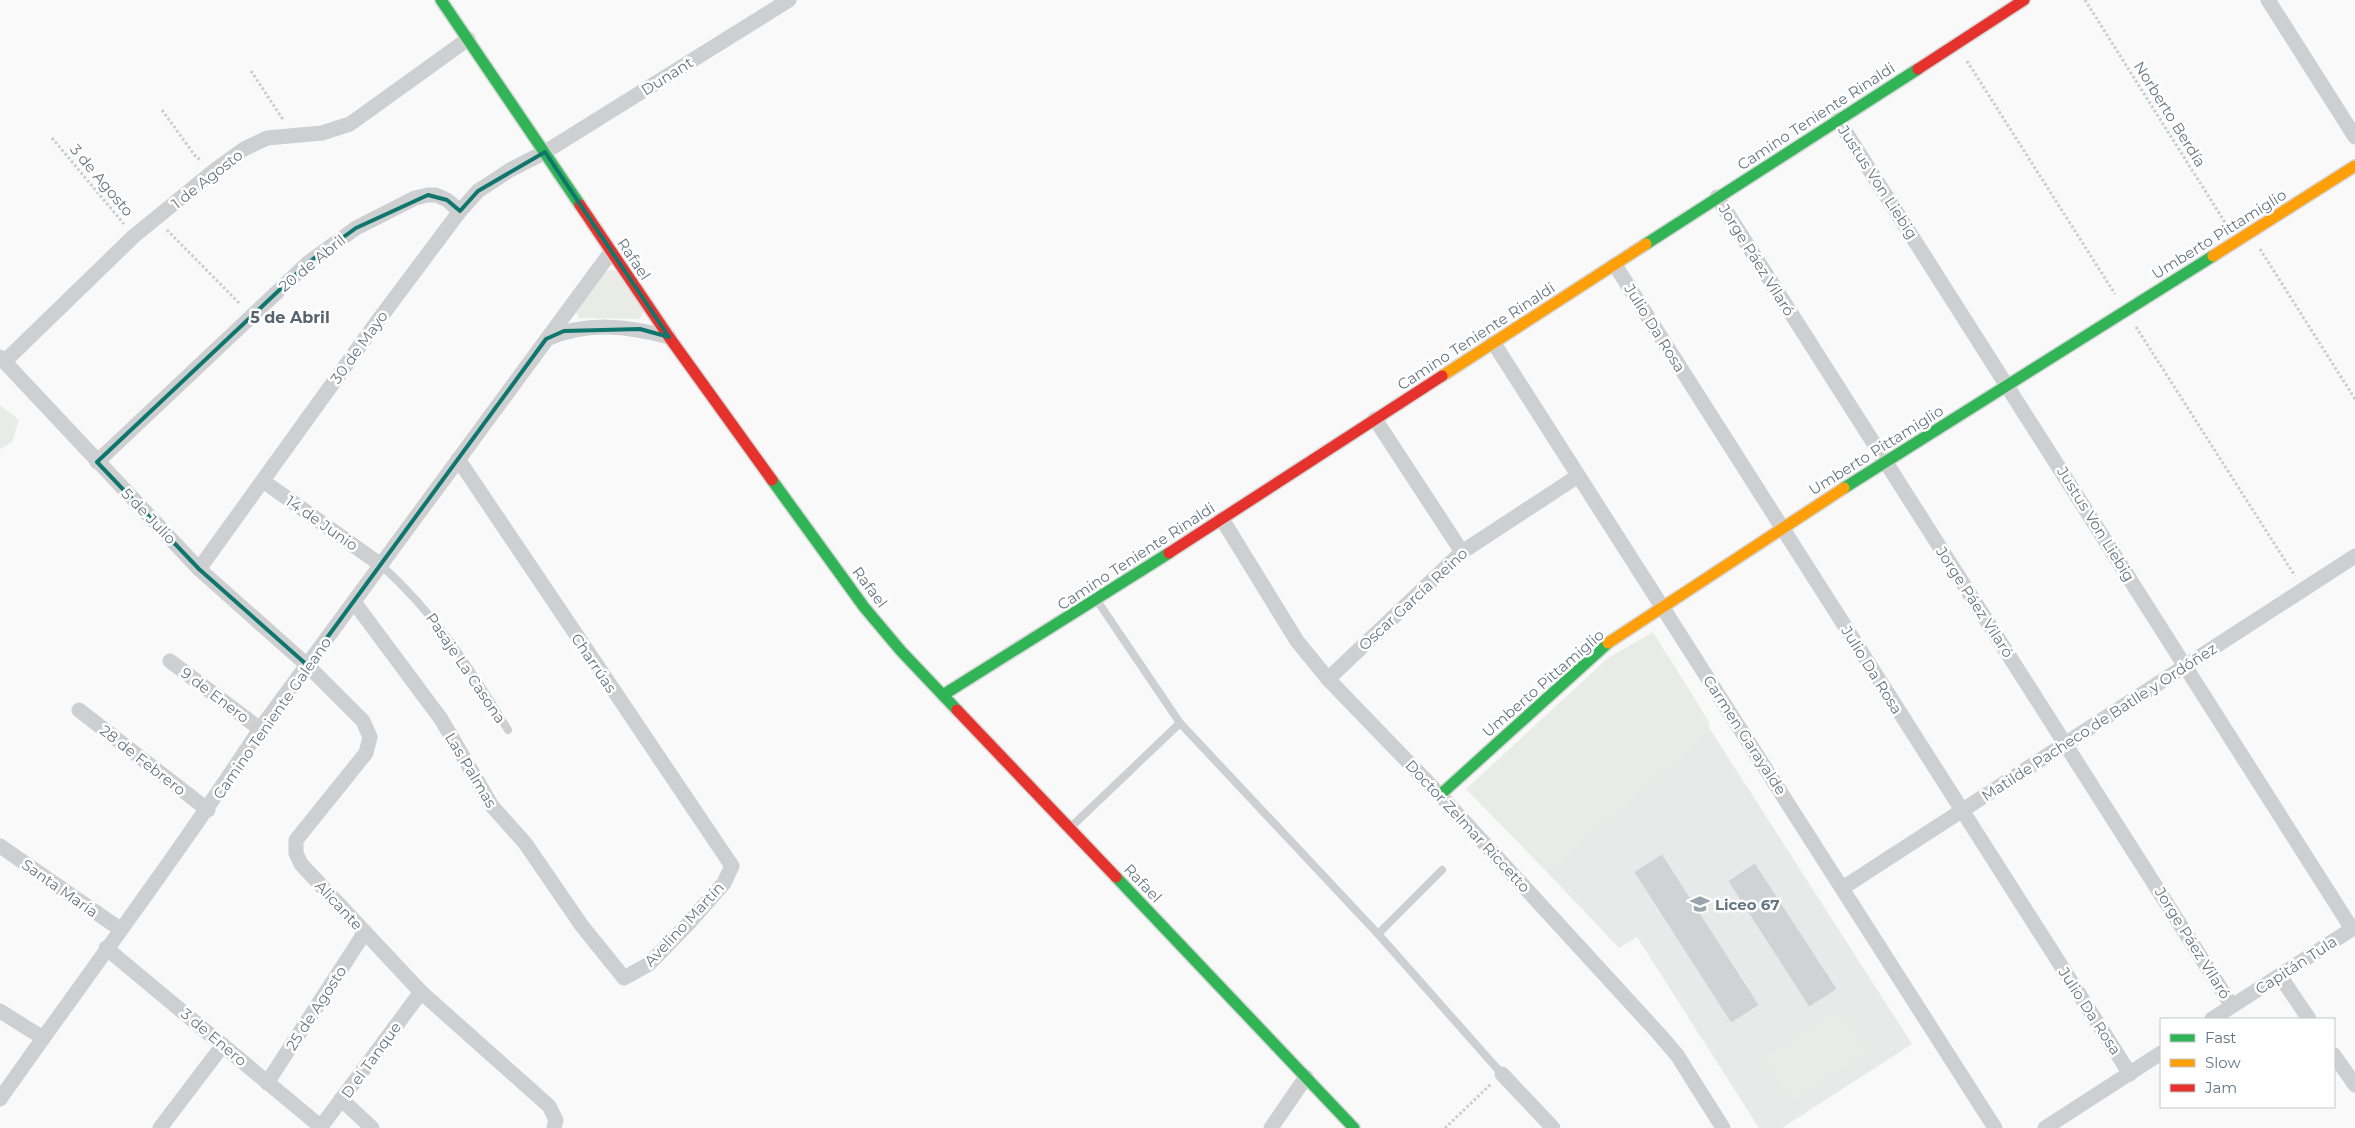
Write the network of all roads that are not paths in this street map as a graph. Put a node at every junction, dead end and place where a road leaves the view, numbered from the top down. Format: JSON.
{"nodes":[{"id":1,"x":441,"y":0,"type":"edge"},
{"id":2,"x":789,"y":0,"type":"edge"},
{"id":3,"x":2024,"y":0,"type":"edge"},
{"id":4,"x":2268,"y":0,"type":"edge"},
{"id":5,"x":468,"y":39,"type":"junction"},
{"id":6,"x":1838,"y":120,"type":"junction"},
{"id":7,"x":2355,"y":137,"type":"edge"},
{"id":8,"x":545,"y":152,"type":"junction"},
{"id":9,"x":2355,"y":166,"type":"edge"},
{"id":10,"x":1717,"y":197,"type":"junction"},
{"id":11,"x":460,"y":211,"type":"junction"},
{"id":12,"x":611,"y":252,"type":"junction"},
{"id":13,"x":1615,"y":265,"type":"junction"},
{"id":14,"x":669,"y":337,"type":"junction"},
{"id":15,"x":546,"y":339,"type":"junction"},
{"id":16,"x":1493,"y":342,"type":"junction"},
{"id":17,"x":2,"y":360,"type":"edge"},
{"id":18,"x":2007,"y":385,"type":"junction"},
{"id":19,"x":1375,"y":419,"type":"junction"},
{"id":20,"x":458,"y":460,"type":"junction"},
{"id":21,"x":97,"y":462,"type":"junction"},
{"id":22,"x":1885,"y":462,"type":"junction"},
{"id":23,"x":1578,"y":476,"type":"junction"},
{"id":24,"x":263,"y":481,"type":"junction"},
{"id":25,"x":1222,"y":519,"type":"junction"},
{"id":26,"x":1782,"y":527,"type":"junction"},
{"id":27,"x":1462,"y":552,"type":"junction"},
{"id":28,"x":2355,"y":556,"type":"edge"},
{"id":29,"x":381,"y":565,"type":"junction"},
{"id":30,"x":199,"y":569,"type":"junction"},
{"id":31,"x":1096,"y":599,"type":"junction"},
{"id":32,"x":354,"y":602,"type":"junction"},
{"id":33,"x":1662,"y":606,"type":"junction"},
{"id":34,"x":170,"y":661,"type":"dead end"},
{"id":35,"x":307,"y":665,"type":"junction"},
{"id":36,"x":2186,"y":665,"type":"junction"},
{"id":37,"x":1328,"y":679,"type":"junction"},
{"id":38,"x":943,"y":695,"type":"junction"},
{"id":39,"x":79,"y":710,"type":"dead end"},
{"id":40,"x":1180,"y":723,"type":"junction"},
{"id":41,"x":260,"y":729,"type":"junction"},
{"id":42,"x":508,"y":730,"type":"dead end"},
{"id":43,"x":2067,"y":744,"type":"junction"},
{"id":44,"x":1440,"y":795,"type":"junction"},
{"id":45,"x":208,"y":810,"type":"junction"},
{"id":46,"x":1962,"y":812,"type":"junction"},
{"id":47,"x":1070,"y":828,"type":"junction"},
{"id":48,"x":0,"y":846,"type":"edge"},
{"id":49,"x":732,"y":866,"type":"joint"},
{"id":50,"x":1442,"y":870,"type":"dead end"},
{"id":51,"x":1844,"y":888,"type":"junction"},
{"id":52,"x":2353,"y":928,"type":"edge"},
{"id":53,"x":120,"y":929,"type":"junction"},
{"id":54,"x":365,"y":932,"type":"junction"},
{"id":55,"x":1378,"y":934,"type":"junction"},
{"id":56,"x":106,"y":948,"type":"junction"},
{"id":57,"x":630,"y":975,"type":"joint"},
{"id":58,"x":2280,"y":976,"type":"junction"},
{"id":59,"x":421,"y":992,"type":"junction"},
{"id":60,"x":2232,"y":1006,"type":"junction"},
{"id":61,"x":0,"y":1010,"type":"edge"},
{"id":62,"x":2214,"y":1018,"type":"edge"},
{"id":63,"x":2308,"y":1018,"type":"edge"},
{"id":64,"x":43,"y":1038,"type":"junction"},
{"id":65,"x":223,"y":1045,"type":"junction"},
{"id":66,"x":2160,"y":1054,"type":"edge"},
{"id":67,"x":2335,"y":1056,"type":"edge"},
{"id":68,"x":1502,"y":1074,"type":"joint"},
{"id":69,"x":2130,"y":1074,"type":"junction"},
{"id":70,"x":1306,"y":1077,"type":"junction"},
{"id":71,"x":268,"y":1083,"type":"junction"},
{"id":72,"x":2355,"y":1085,"type":"edge"},
{"id":73,"x":0,"y":1099,"type":"edge"},
{"id":74,"x":342,"y":1099,"type":"junction"},
{"id":75,"x":555,"y":1124,"type":"edge"},
{"id":76,"x":320,"y":1127,"type":"edge"},
{"id":77,"x":160,"y":1128,"type":"edge"},
{"id":78,"x":372,"y":1128,"type":"edge"},
{"id":79,"x":1271,"y":1128,"type":"edge"},
{"id":80,"x":1354,"y":1128,"type":"edge"},
{"id":81,"x":1554,"y":1128,"type":"edge"},
{"id":82,"x":1723,"y":1128,"type":"edge"},
{"id":83,"x":1995,"y":1128,"type":"edge"},
{"id":84,"x":2045,"y":1128,"type":"edge"}],
"edges":[{"from":1,"to":5,"type":"street","name":"Rafael"},
{"from":2,"to":8,"type":"street","name":"Dunant"},
{"from":3,"to":6,"type":"street","name":"Camino Teniente Rinaldi"},
{"from":4,"to":7,"type":"street"},
{"from":5,"to":8,"type":"street","name":"Rafael"},
{"from":5,"to":17,"type":"street","name":"1 de Agosto"},
{"from":6,"to":10,"type":"street","name":"Camino Teniente Rinaldi"},
{"from":6,"to":18,"type":"street","name":"Justus Von Liebig"},
{"from":8,"to":11,"type":"street","name":"30 de Mayo"},
{"from":8,"to":12,"type":"street","name":"Rafael"},
{"from":9,"to":18,"type":"street","name":"Umberto Pittamiglio"},
{"from":10,"to":13,"type":"street","name":"Camino Teniente Rinaldi"},
{"from":10,"to":22,"type":"street","name":"Jorge Páez Vilaró"},
{"from":11,"to":21,"type":"street","name":"20 de Abril"},
{"from":11,"to":24,"type":"street","name":"30 de Mayo"},
{"from":12,"to":14,"type":"street","name":"Rafael"},
{"from":12,"to":15,"type":"street","name":"Camino Teniente Galeano"},
{"from":13,"to":16,"type":"street","name":"Camino Teniente Rinaldi"},
{"from":13,"to":26,"type":"street","name":"Julio Da Rosa"},
{"from":14,"to":15,"type":"street"},
{"from":14,"to":38,"type":"street","name":"Rafael"},
{"from":15,"to":20,"type":"street","name":"Camino Teniente Galeano"},
{"from":16,"to":19,"type":"street","name":"Camino Teniente Rinaldi"},
{"from":16,"to":23,"type":"street","name":"Carmen Garayalde"},
{"from":17,"to":21,"type":"street","name":"5 de Julio"},
{"from":18,"to":22,"type":"street","name":"Umberto Pittamiglio"},
{"from":18,"to":36,"type":"street","name":"Justus Von Liebig"},
{"from":19,"to":25,"type":"street","name":"Camino Teniente Rinaldi"},
{"from":19,"to":27,"type":"street"},
{"from":20,"to":29,"type":"street","name":"Camino Teniente Galeano"},
{"from":20,"to":49,"type":"street","name":"Charrúas"},
{"from":21,"to":30,"type":"street","name":"5 de Julio"},
{"from":22,"to":26,"type":"street","name":"Umberto Pittamiglio"},
{"from":22,"to":43,"type":"street","name":"Jorge Páez Vilaró"},
{"from":23,"to":27,"type":"street","name":"Oscar García Reino"},
{"from":23,"to":33,"type":"street","name":"Carmen Garayalde"},
{"from":24,"to":29,"type":"street","name":"14 de Junio"},
{"from":24,"to":30,"type":"street","name":"30 de Mayo"},
{"from":25,"to":31,"type":"street","name":"Camino Teniente Rinaldi"},
{"from":25,"to":37,"type":"street","name":"Doctor Zelmar Riccetto"},
{"from":26,"to":33,"type":"street","name":"Umberto Pittamiglio"},
{"from":26,"to":46,"type":"street","name":"Julio Da Rosa"},
{"from":27,"to":37,"type":"street","name":"Oscar García Reino"},
{"from":28,"to":36,"type":"street","name":"Matilde Pacheco de Batlle y Ordóñez"},
{"from":29,"to":32,"type":"street","name":"Camino Teniente Galeano"},
{"from":29,"to":42,"type":"lane","name":"Pasaje La Casona"},
{"from":30,"to":35,"type":"street","name":"5 de Julio"},
{"from":31,"to":38,"type":"street","name":"Camino Teniente Rinaldi"},
{"from":31,"to":40,"type":"lane"},
{"from":32,"to":35,"type":"street","name":"Camino Teniente Galeano"},
{"from":32,"to":57,"type":"street","name":"Las Palmas"},
{"from":33,"to":44,"type":"street","name":"Umberto Pittamiglio"},
{"from":33,"to":51,"type":"street","name":"Carmen Garayalde"},
{"from":34,"to":41,"type":"street","name":"9 de Enero"},
{"from":35,"to":41,"type":"street","name":"Camino Teniente Galeano"},
{"from":35,"to":54,"type":"street","name":"Alicante"},
{"from":36,"to":43,"type":"street","name":"Matilde Pacheco de Batlle y Ordóñez"},
{"from":36,"to":52,"type":"street","name":"Justus Von Liebig"},
{"from":37,"to":44,"type":"street","name":"Doctor Zelmar Riccetto"},
{"from":38,"to":47,"type":"street","name":"Rafael"},
{"from":39,"to":45,"type":"street","name":"28 de Febrero"},
{"from":40,"to":47,"type":"lane"},
{"from":40,"to":55,"type":"lane"},
{"from":41,"to":45,"type":"street","name":"Camino Teniente Galeano"},
{"from":43,"to":46,"type":"street","name":"Matilde Pacheco de Batlle y Ordóñez"},
{"from":43,"to":60,"type":"street","name":"Jorge Páez Vilaró"},
{"from":44,"to":82,"type":"street","name":"Doctor Zelmar Riccetto"},
{"from":45,"to":53,"type":"street","name":"Camino Teniente Galeano"},
{"from":46,"to":51,"type":"street","name":"Matilde Pacheco de Batlle y Ordóñez"},
{"from":46,"to":69,"type":"street","name":"Julio Da Rosa"},
{"from":47,"to":70,"type":"street","name":"Rafael"},
{"from":48,"to":53,"type":"street","name":"Santa María"},
{"from":49,"to":57,"type":"street","name":"Avelino Martín"},
{"from":50,"to":55,"type":"lane"},
{"from":51,"to":83,"type":"street","name":"Carmen Garayalde"},
{"from":52,"to":58,"type":"street","name":"Capitán Tula"},
{"from":53,"to":56,"type":"street","name":"Camino Teniente Galeano"},
{"from":54,"to":59,"type":"street","name":"Alicante"},
{"from":54,"to":71,"type":"street","name":"25 de Agosto"},
{"from":55,"to":68,"type":"lane"},
{"from":56,"to":64,"type":"street","name":"Camino Teniente Galeano"},
{"from":56,"to":65,"type":"street","name":"3 de Enero"},
{"from":58,"to":60,"type":"street","name":"Capitán Tula"},
{"from":58,"to":63,"type":"street"},
{"from":59,"to":74,"type":"street","name":"D el Tanque"},
{"from":59,"to":75,"type":"street","name":"Alicante"},
{"from":60,"to":62,"type":"street","name":"Capitán Tula"},
{"from":61,"to":64,"type":"street"},
{"from":64,"to":73,"type":"street","name":"Camino Teniente Galeano"},
{"from":65,"to":71,"type":"street","name":"3 de Enero"},
{"from":65,"to":77,"type":"street"},
{"from":66,"to":69,"type":"street"},
{"from":67,"to":72,"type":"street"},
{"from":68,"to":81,"type":"street"},
{"from":69,"to":84,"type":"street"},
{"from":70,"to":79,"type":"street"},
{"from":70,"to":80,"type":"street","name":"Rafael"},
{"from":71,"to":76,"type":"street","name":"3 de Enero"},
{"from":74,"to":76,"type":"street","name":"D el Tanque"},
{"from":74,"to":78,"type":"street"}]}
